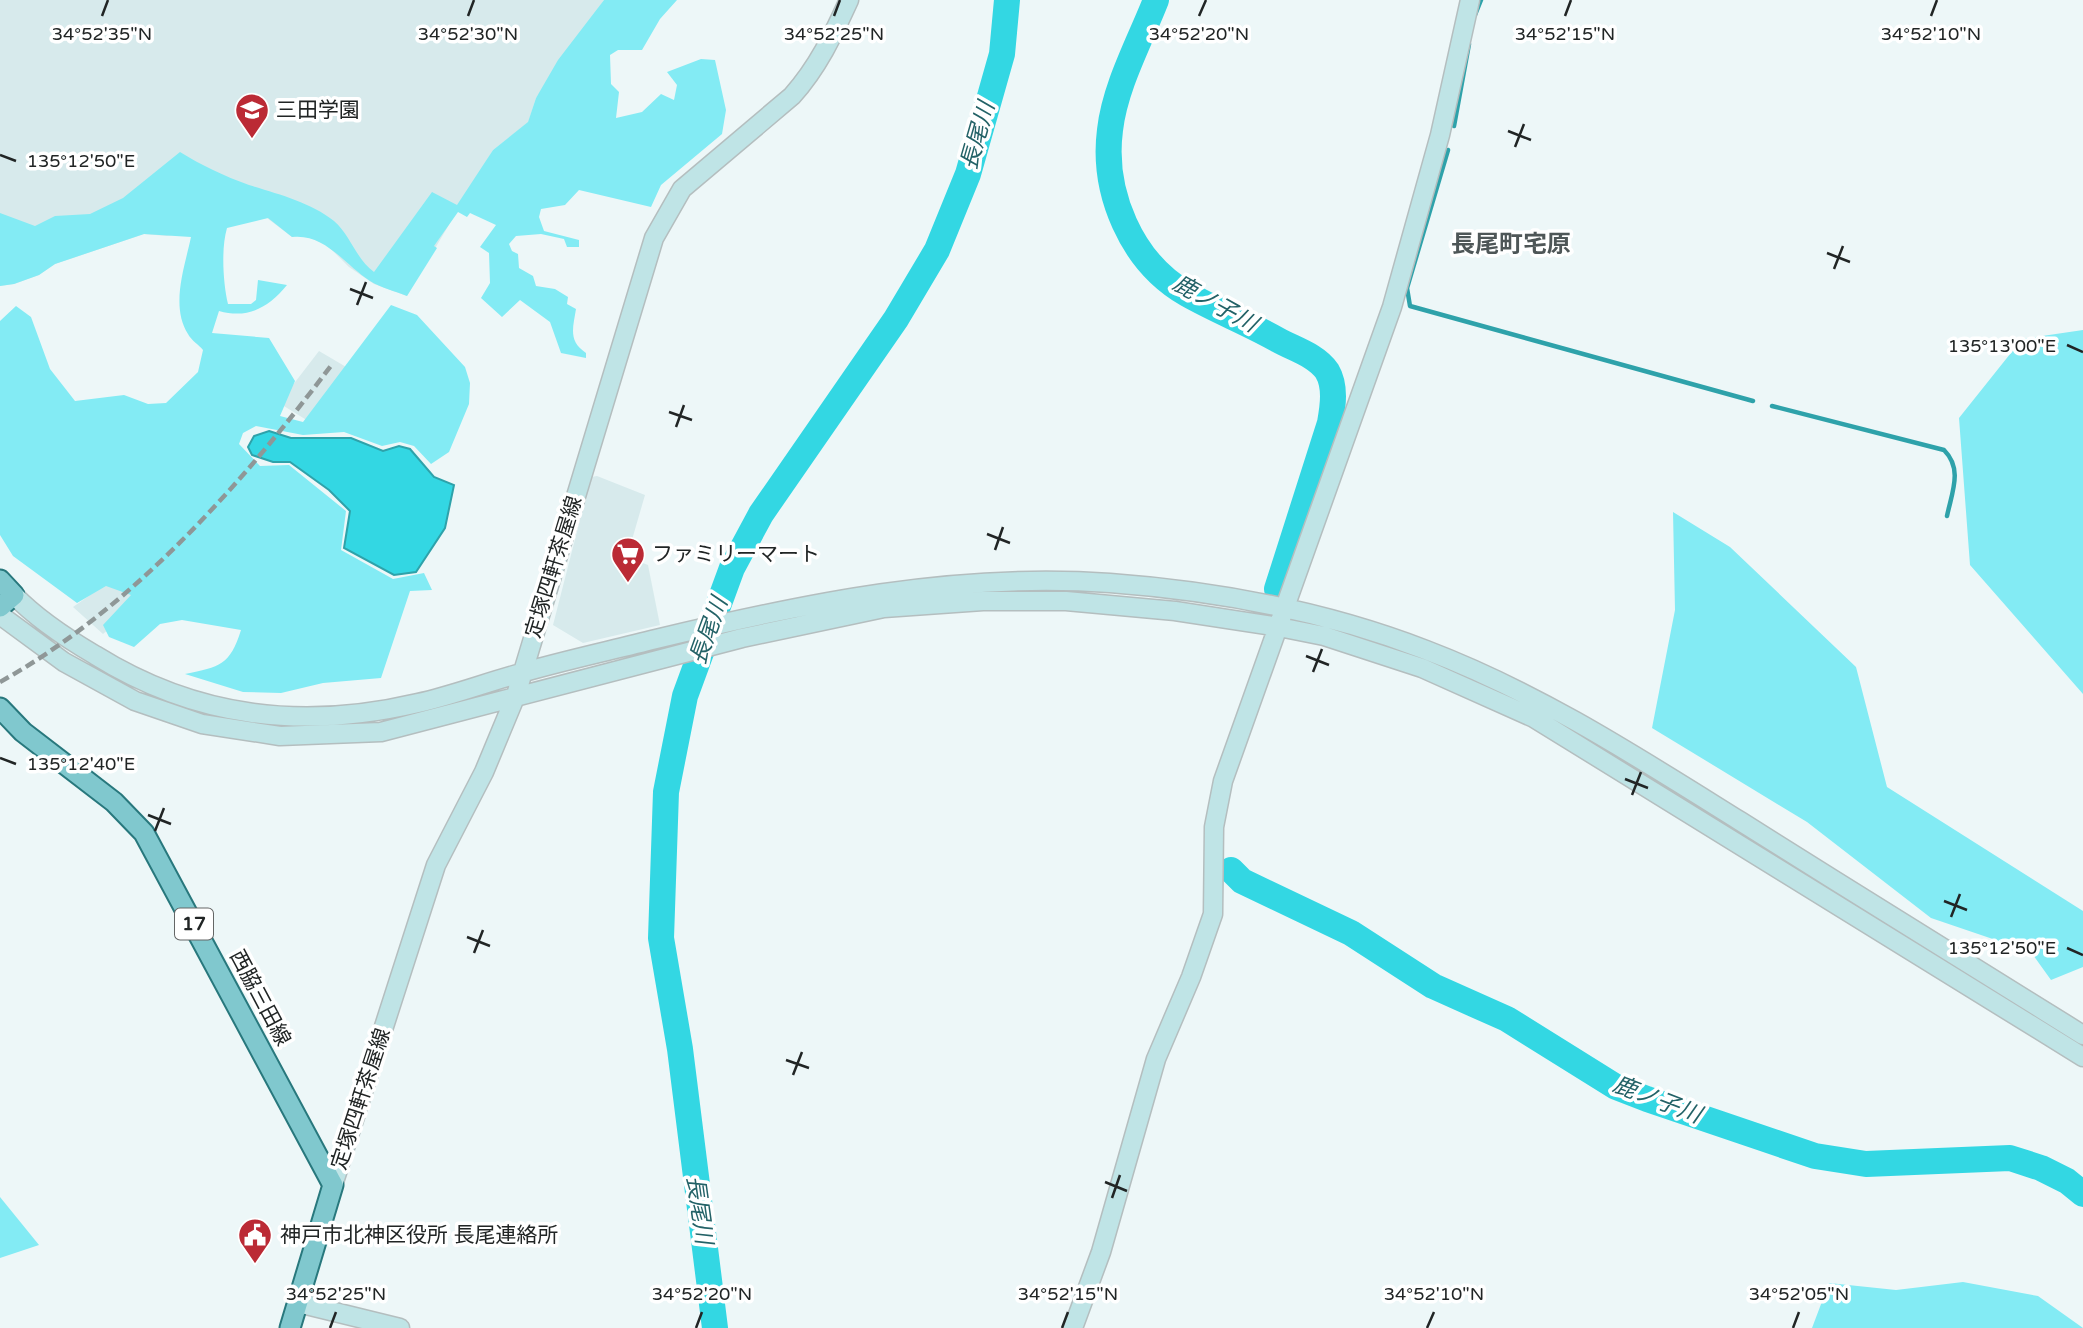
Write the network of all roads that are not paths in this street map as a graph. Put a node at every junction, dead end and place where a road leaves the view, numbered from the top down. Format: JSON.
{"nodes":[{"id":1,"x":849,"y":0,"type":"edge"},
{"id":2,"x":1470,"y":0,"type":"edge"},
{"id":3,"x":0,"y":580,"type":"edge"},
{"id":4,"x":7,"y":601,"type":"edge"},
{"id":5,"x":1287,"y":606,"type":"junction"},
{"id":6,"x":0,"y":615,"type":"edge"},
{"id":7,"x":1279,"y":627,"type":"junction"},
{"id":8,"x":522,"y":673,"type":"junction"},
{"id":9,"x":516,"y":695,"type":"junction"},
{"id":10,"x":0,"y":708,"type":"edge"},
{"id":11,"x":2083,"y":1035,"type":"edge"},
{"id":12,"x":2083,"y":1057,"type":"edge"},
{"id":13,"x":333,"y":1185,"type":"junction"},
{"id":14,"x":298,"y":1303,"type":"junction"},
{"id":15,"x":290,"y":1328,"type":"edge"},
{"id":16,"x":400,"y":1328,"type":"edge"},
{"id":17,"x":1073,"y":1328,"type":"edge"}],
"edges":[{"from":1,"to":8,"type":"street","name":"定塚四軒茶屋線"},
{"from":2,"to":5,"type":"street"},
{"from":3,"to":4,"type":"main road"},
{"from":4,"to":8,"type":"street"},
{"from":5,"to":7,"type":"street"},
{"from":5,"to":8,"type":"street"},
{"from":5,"to":11,"type":"street"},
{"from":6,"to":9,"type":"street"},
{"from":7,"to":9,"type":"street"},
{"from":7,"to":12,"type":"street"},
{"from":7,"to":17,"type":"street"},
{"from":8,"to":9,"type":"street","name":"定塚四軒茶屋線"},
{"from":9,"to":13,"type":"street","name":"定塚四軒茶屋線"},
{"from":10,"to":13,"type":"main road","name":"西脇三田線","number":"17"},
{"from":13,"to":14,"type":"main road"},
{"from":14,"to":15,"type":"main road"},
{"from":14,"to":16,"type":"street"}]}
